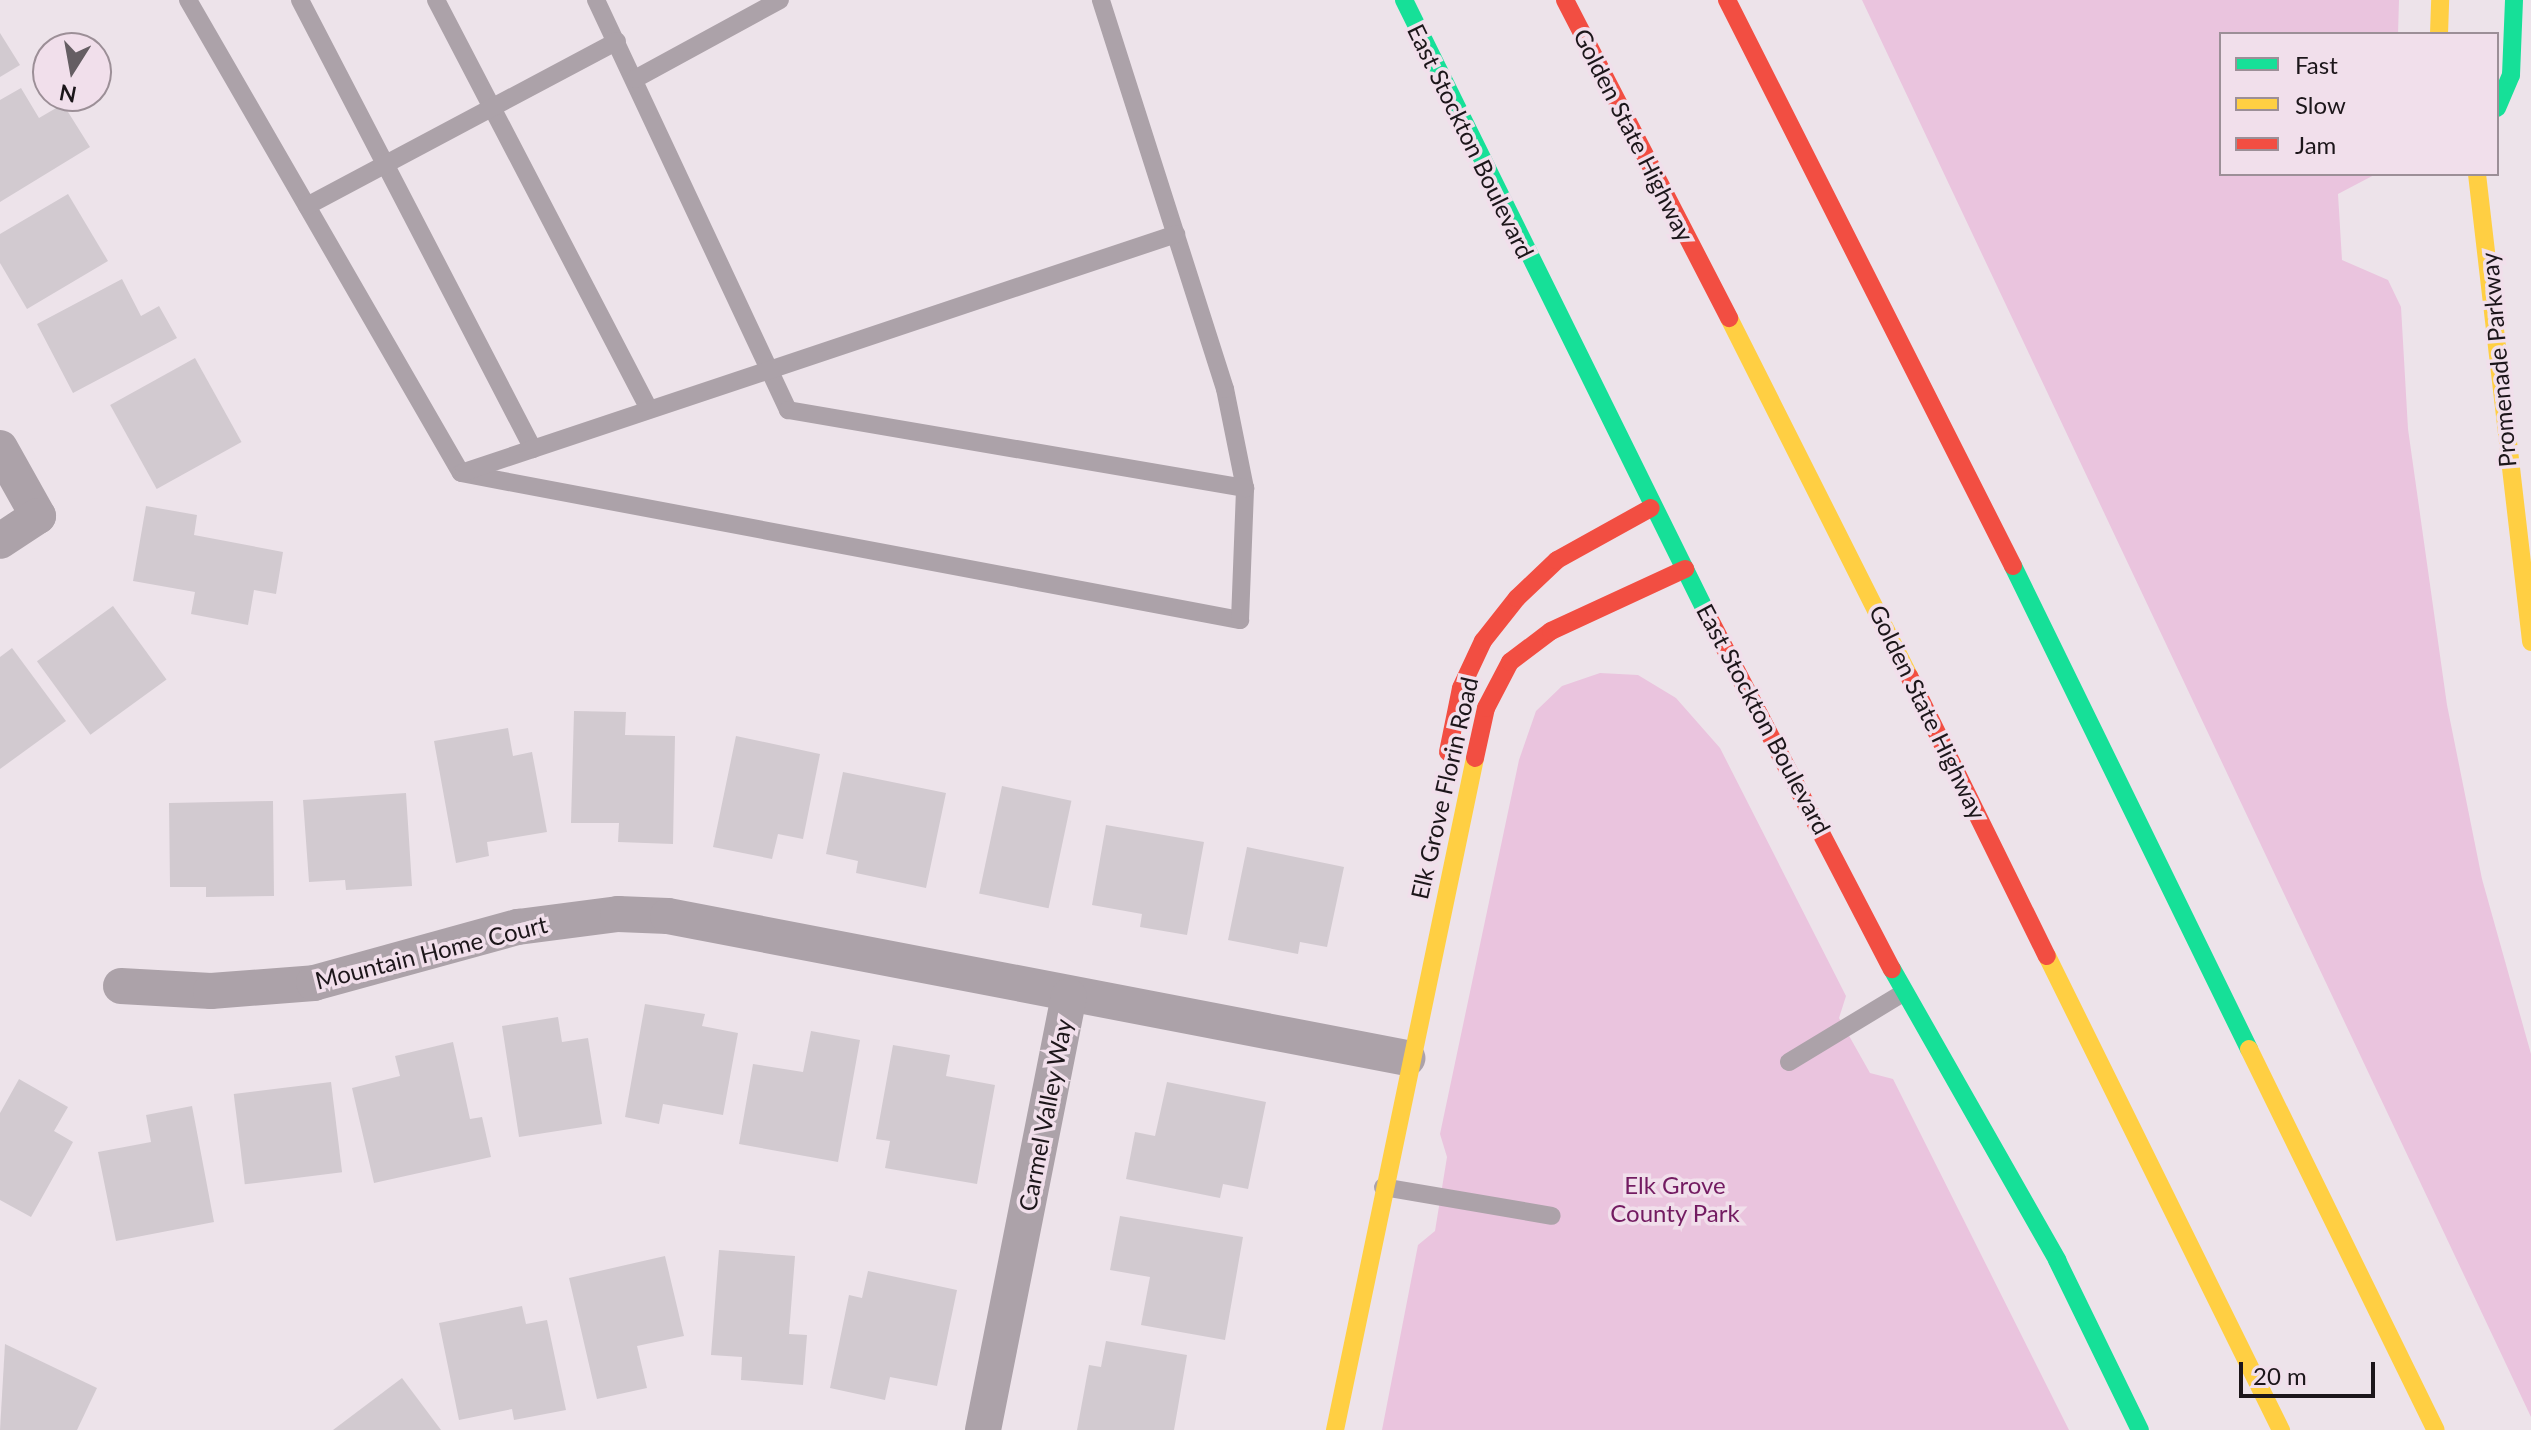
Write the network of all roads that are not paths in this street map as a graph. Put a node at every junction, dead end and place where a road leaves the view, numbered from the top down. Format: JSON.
{"nodes":[{"id":1,"x":188,"y":0,"type":"edge"},
{"id":2,"x":300,"y":0,"type":"edge"},
{"id":3,"x":436,"y":0,"type":"edge"},
{"id":4,"x":596,"y":0,"type":"edge"},
{"id":5,"x":780,"y":0,"type":"edge"},
{"id":6,"x":1101,"y":0,"type":"edge"},
{"id":7,"x":1404,"y":0,"type":"edge"},
{"id":8,"x":1565,"y":0,"type":"edge"},
{"id":9,"x":1727,"y":0,"type":"edge"},
{"id":10,"x":2440,"y":0,"type":"edge"},
{"id":11,"x":2514,"y":0,"type":"edge"},
{"id":12,"x":2439,"y":32,"type":"edge"},
{"id":13,"x":617,"y":41,"type":"junction"},
{"id":14,"x":635,"y":79,"type":"junction"},
{"id":15,"x":2499,"y":103,"type":"edge"},
{"id":16,"x":493,"y":109,"type":"junction"},
{"id":17,"x":385,"y":164,"type":"junction"},
{"id":18,"x":2477,"y":176,"type":"edge"},
{"id":19,"x":307,"y":206,"type":"junction"},
{"id":20,"x":1176,"y":234,"type":"junction"},
{"id":21,"x":769,"y":369,"type":"junction"},
{"id":22,"x":649,"y":409,"type":"junction"},
{"id":23,"x":0,"y":448,"type":"edge"},
{"id":24,"x":533,"y":449,"type":"junction"},
{"id":25,"x":461,"y":473,"type":"junction"},
{"id":26,"x":1245,"y":488,"type":"junction"},
{"id":27,"x":1651,"y":508,"type":"junction"},
{"id":28,"x":0,"y":541,"type":"edge"},
{"id":29,"x":1685,"y":569,"type":"junction"},
{"id":30,"x":2531,"y":642,"type":"edge"},
{"id":31,"x":1445,"y":767,"type":"dead end"},
{"id":32,"x":1413,"y":947,"type":"dead end"},
{"id":33,"x":121,"y":986,"type":"dead end"},
{"id":34,"x":1906,"y":992,"type":"junction"},
{"id":35,"x":1069,"y":996,"type":"junction"},
{"id":36,"x":1407,"y":1058,"type":"junction"},
{"id":37,"x":1789,"y":1062,"type":"dead end"},
{"id":38,"x":1383,"y":1187,"type":"junction"},
{"id":39,"x":1552,"y":1216,"type":"dead end"},
{"id":40,"x":983,"y":1430,"type":"edge"},
{"id":41,"x":1335,"y":1430,"type":"edge"},
{"id":42,"x":2140,"y":1430,"type":"edge"},
{"id":43,"x":2281,"y":1430,"type":"edge"},
{"id":44,"x":2436,"y":1430,"type":"edge"}],
"edges":[{"from":1,"to":19,"type":"lane"},
{"from":2,"to":17,"type":"lane"},
{"from":3,"to":16,"type":"lane"},
{"from":4,"to":13,"type":"lane"},
{"from":5,"to":14,"type":"lane"},
{"from":6,"to":20,"type":"lane"},
{"from":7,"to":27,"type":"main road","name":"East Stockton Boulevard"},
{"from":8,"to":43,"type":"main road","name":"Golden State Highway"},
{"from":9,"to":44,"type":"main road"},
{"from":10,"to":12,"type":"main road"},
{"from":11,"to":15,"type":"main road"},
{"from":13,"to":14,"type":"lane"},
{"from":13,"to":16,"type":"lane"},
{"from":14,"to":21,"type":"lane"},
{"from":16,"to":17,"type":"lane"},
{"from":16,"to":22,"type":"lane"},
{"from":17,"to":19,"type":"lane"},
{"from":17,"to":24,"type":"lane"},
{"from":18,"to":30,"type":"main road","name":"Promenade Parkway"},
{"from":19,"to":25,"type":"lane"},
{"from":20,"to":21,"type":"lane"},
{"from":20,"to":26,"type":"lane"},
{"from":21,"to":22,"type":"lane"},
{"from":21,"to":26,"type":"lane"},
{"from":22,"to":24,"type":"lane"},
{"from":23,"to":28,"type":"street"},
{"from":24,"to":25,"type":"lane"},
{"from":25,"to":26,"type":"lane"},
{"from":27,"to":29,"type":"main road","name":"East Stockton Boulevard"},
{"from":27,"to":31,"type":"main road","name":"Elk Grove Florin Road"},
{"from":29,"to":34,"type":"main road","name":"East Stockton Boulevard"},
{"from":29,"to":36,"type":"main road","name":"Elk Grove Florin Road"},
{"from":32,"to":36,"type":"main road","name":"Elk Grove Florin Road"},
{"from":33,"to":35,"type":"street","name":"Mountain Home Court"},
{"from":34,"to":37,"type":"lane"},
{"from":34,"to":42,"type":"main road","name":"East Stockton Boulevard"},
{"from":35,"to":36,"type":"street","name":"Carmel Valley Way"},
{"from":35,"to":40,"type":"street","name":"Carmel Valley Way"},
{"from":36,"to":38,"type":"main road","name":"Elk Grove Florin Road"},
{"from":38,"to":39,"type":"lane"},
{"from":38,"to":41,"type":"main road","name":"Elk Grove Florin Road"}]}
